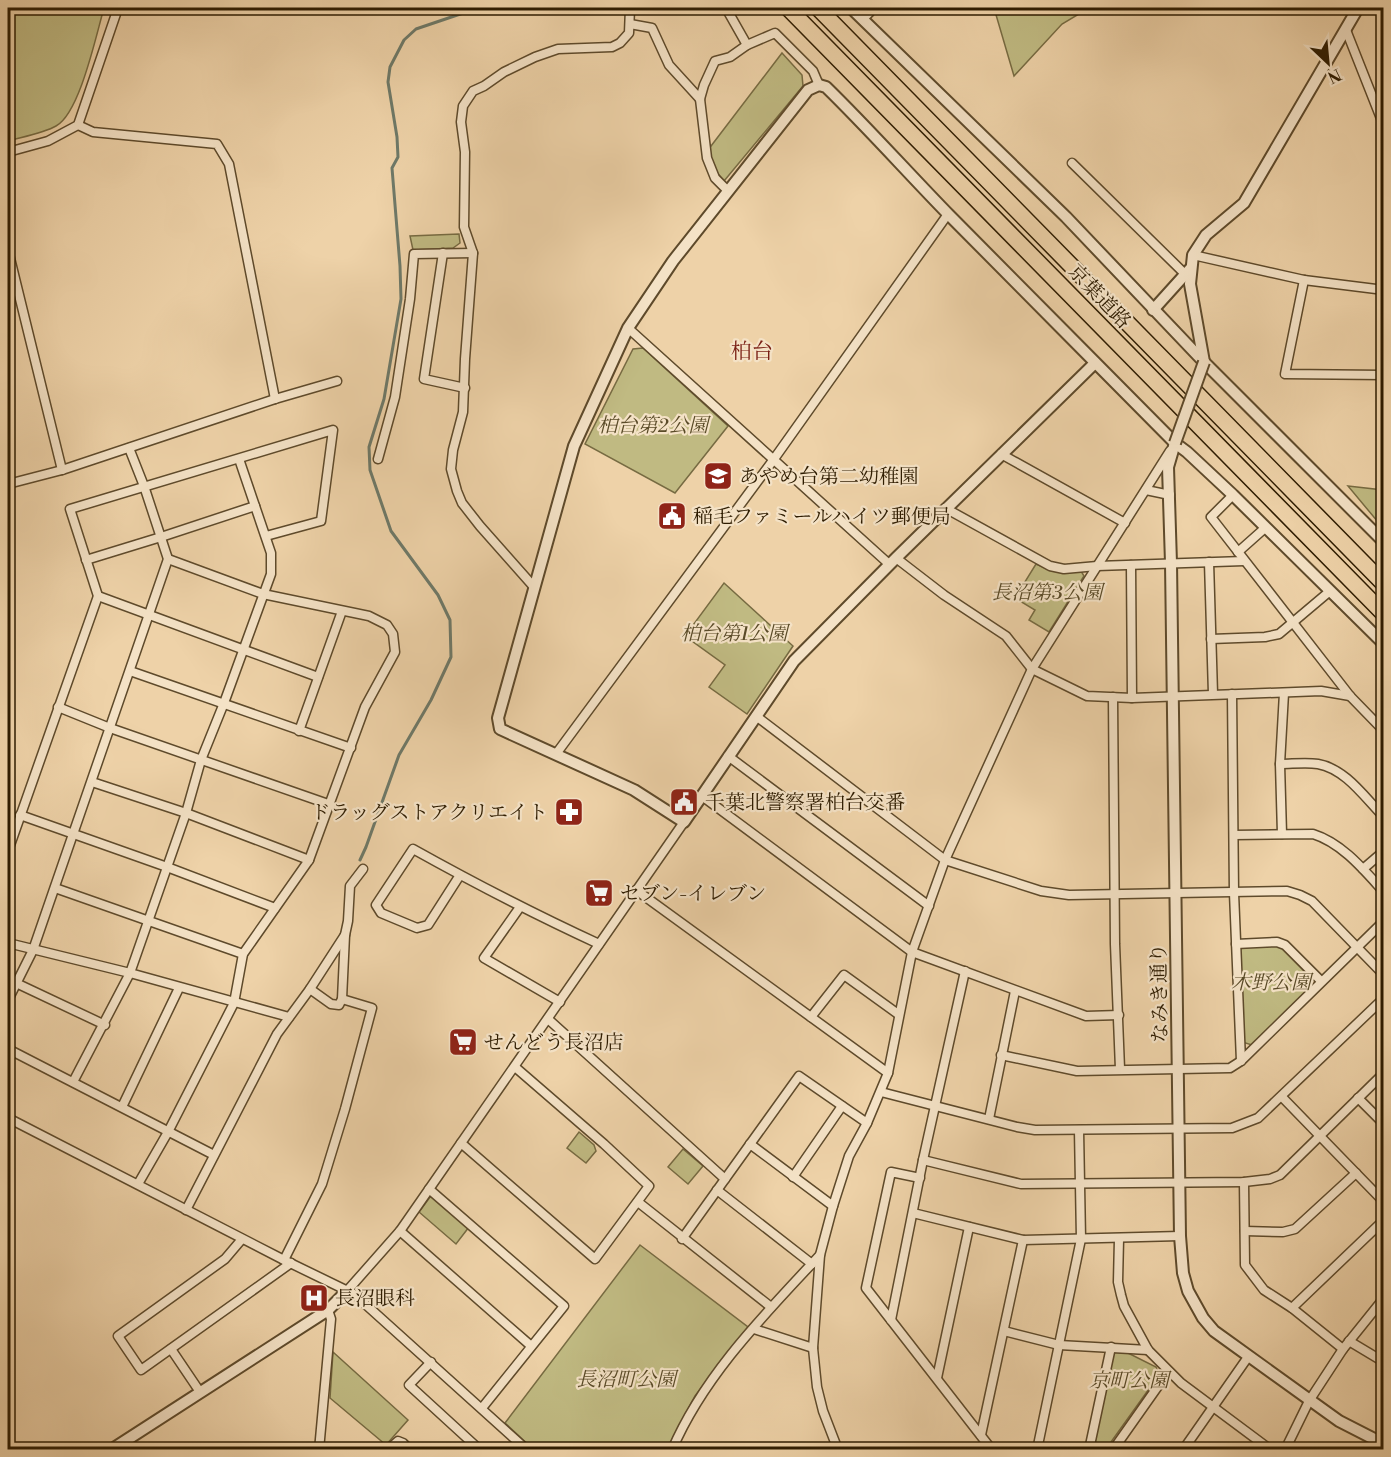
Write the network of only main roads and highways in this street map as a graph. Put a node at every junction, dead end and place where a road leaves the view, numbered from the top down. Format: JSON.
{"nodes":[{"id":1,"x":788,"y":8,"type":"edge"},
{"id":2,"x":819,"y":8,"type":"edge"},
{"id":3,"x":1383,"y":584,"type":"edge"},
{"id":4,"x":1383,"y":614,"type":"edge"}],
"edges":[{"from":1,"to":4,"type":"highway","name":"京葉道路"},
{"from":2,"to":3,"type":"highway","name":"京葉道路"}]}
